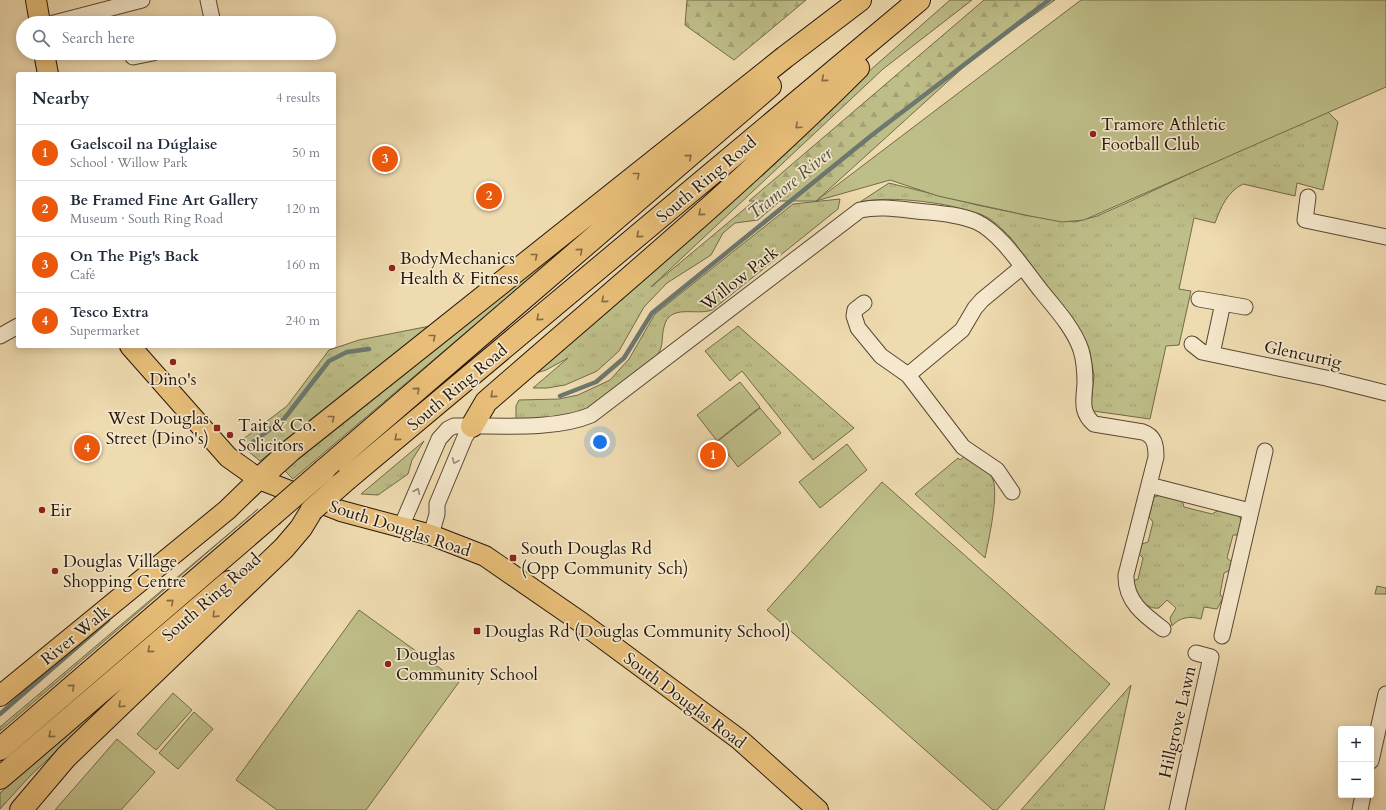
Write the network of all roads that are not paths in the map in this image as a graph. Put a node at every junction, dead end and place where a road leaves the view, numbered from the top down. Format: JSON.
{"nodes":[{"id":1,"x":36,"y":0,"type":"edge"},
{"id":2,"x":142,"y":0,"type":"edge"},
{"id":3,"x":208,"y":0,"type":"edge"},
{"id":4,"x":860,"y":0,"type":"edge"},
{"id":5,"x":866,"y":0,"type":"edge"},
{"id":6,"x":919,"y":0,"type":"edge"},
{"id":7,"x":925,"y":0,"type":"edge"},
{"id":8,"x":39,"y":16,"type":"edge"},
{"id":9,"x":81,"y":16,"type":"edge"},
{"id":10,"x":211,"y":16,"type":"edge"},
{"id":11,"x":45,"y":60,"type":"edge"},
{"id":12,"x":48,"y":72,"type":"edge"},
{"id":13,"x":1308,"y":197,"type":"dead end"},
{"id":14,"x":1386,"y":238,"type":"edge"},
{"id":15,"x":1022,"y":267,"type":"junction"},
{"id":16,"x":1199,"y":299,"type":"dead end"},
{"id":17,"x":864,"y":303,"type":"dead end"},
{"id":18,"x":1222,"y":303,"type":"junction"},
{"id":19,"x":1245,"y":307,"type":"dead end"},
{"id":20,"x":16,"y":327,"type":"edge"},
{"id":21,"x":0,"y":336,"type":"edge"},
{"id":22,"x":1192,"y":344,"type":"dead end"},
{"id":23,"x":132,"y":348,"type":"edge"},
{"id":24,"x":1212,"y":354,"type":"junction"},
{"id":25,"x":908,"y":375,"type":"junction"},
{"id":26,"x":1386,"y":393,"type":"edge"},
{"id":27,"x":472,"y":426,"type":"junction"},
{"id":28,"x":1265,"y":451,"type":"dead end"},
{"id":29,"x":259,"y":479,"type":"junction"},
{"id":30,"x":1149,"y":485,"type":"junction"},
{"id":31,"x":1012,"y":492,"type":"dead end"},
{"id":32,"x":1250,"y":511,"type":"junction"},
{"id":33,"x":303,"y":521,"type":"junction"},
{"id":34,"x":401,"y":527,"type":"junction"},
{"id":35,"x":430,"y":535,"type":"junction"},
{"id":36,"x":1163,"y":629,"type":"dead end"},
{"id":37,"x":1222,"y":636,"type":"dead end"},
{"id":38,"x":1196,"y":653,"type":"dead end"},
{"id":39,"x":1386,"y":694,"type":"edge"},
{"id":40,"x":0,"y":696,"type":"edge"},
{"id":41,"x":1374,"y":748,"type":"edge"},
{"id":42,"x":0,"y":749,"type":"edge"},
{"id":43,"x":0,"y":778,"type":"edge"},
{"id":44,"x":1362,"y":798,"type":"edge"},
{"id":45,"x":21,"y":810,"type":"edge"},
{"id":46,"x":818,"y":810,"type":"edge"},
{"id":47,"x":1177,"y":810,"type":"edge"},
{"id":48,"x":1360,"y":810,"type":"edge"}],
"edges":[{"from":1,"to":8,"type":"main road"},
{"from":2,"to":9,"type":"street"},
{"from":3,"to":10,"type":"street"},
{"from":29,"to":4,"type":"highway","one_way":true},
{"from":42,"to":5,"type":"highway","name":"South Ring Road","one_way":true,"bridge":true},
{"from":6,"to":33,"type":"highway","name":"South Ring Road","one_way":true,"bridge":true},
{"from":7,"to":27,"type":"highway","one_way":true},
{"from":11,"to":12,"type":"main road"},
{"from":13,"to":14,"type":"street"},
{"from":15,"to":25,"type":"street"},
{"from":15,"to":27,"type":"street","name":"Willow Park"},
{"from":15,"to":30,"type":"street","name":"Willow Park"},
{"from":16,"to":18,"type":"street"},
{"from":17,"to":25,"type":"street"},
{"from":18,"to":19,"type":"street"},
{"from":18,"to":24,"type":"street"},
{"from":20,"to":21,"type":"street"},
{"from":22,"to":24,"type":"street","name":"Glencurrig"},
{"from":23,"to":29,"type":"main road","name":"South Douglas Road"},
{"from":24,"to":26,"type":"street","name":"Glencurrig"},
{"from":25,"to":31,"type":"street"},
{"from":34,"to":27,"type":"street","name":"Willow Park","one_way":true},
{"from":27,"to":35,"type":"street","one_way":true},
{"from":28,"to":32,"type":"street"},
{"from":29,"to":34,"type":"main road","name":"South Douglas Road"},
{"from":29,"to":40,"type":"main road","name":"River Walk"},
{"from":30,"to":32,"type":"street"},
{"from":30,"to":36,"type":"street"},
{"from":32,"to":37,"type":"street"},
{"from":33,"to":43,"type":"highway","name":"South Ring Road","one_way":true},
{"from":33,"to":45,"type":"highway","one_way":true},
{"from":34,"to":35,"type":"main road","name":"South Douglas Road"},
{"from":35,"to":46,"type":"main road","name":"South Douglas Road"},
{"from":38,"to":47,"type":"street","name":"Hillgrove Lawn"},
{"from":39,"to":41,"type":"street"},
{"from":44,"to":48,"type":"street"}]}
